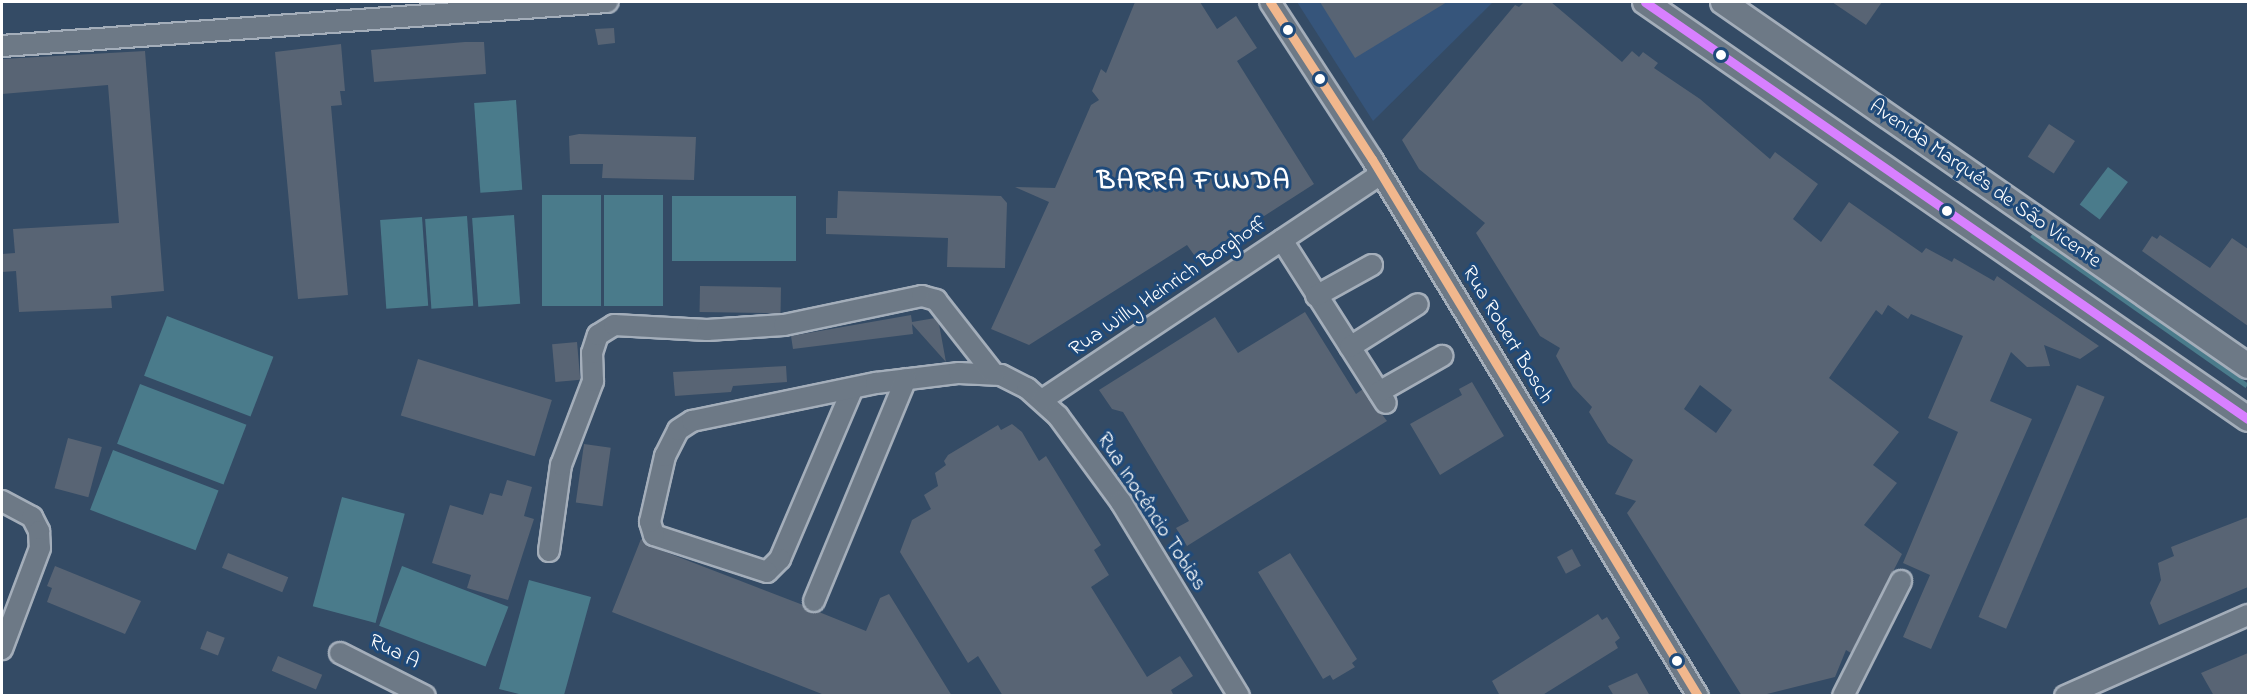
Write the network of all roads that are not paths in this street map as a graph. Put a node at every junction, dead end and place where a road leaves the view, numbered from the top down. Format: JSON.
{"nodes":[{"id":1,"x":606,"y":2,"type":"edge"},
{"id":2,"x":1270,"y":2,"type":"edge"},
{"id":3,"x":1645,"y":2,"type":"edge"},
{"id":4,"x":1723,"y":2,"type":"edge"},
{"id":5,"x":2,"y":46,"type":"edge"},
{"id":6,"x":1381,"y":174,"type":"junction"},
{"id":7,"x":1282,"y":240,"type":"junction"},
{"id":8,"x":1372,"y":265,"type":"dead end"},
{"id":9,"x":1316,"y":296,"type":"junction"},
{"id":10,"x":1418,"y":304,"type":"dead end"},
{"id":11,"x":1350,"y":347,"type":"junction"},
{"id":12,"x":1442,"y":356,"type":"dead end"},
{"id":13,"x":2248,"y":366,"type":"edge"},
{"id":14,"x":997,"y":374,"type":"junction"},
{"id":15,"x":906,"y":379,"type":"junction"},
{"id":16,"x":852,"y":390,"type":"junction"},
{"id":17,"x":1042,"y":400,"type":"junction"},
{"id":18,"x":2248,"y":419,"type":"edge"},
{"id":19,"x":2,"y":501,"type":"edge"},
{"id":20,"x":549,"y":552,"type":"dead end"},
{"id":21,"x":1901,"y":581,"type":"dead end"},
{"id":22,"x":814,"y":601,"type":"dead end"},
{"id":23,"x":2248,"y":615,"type":"edge"},
{"id":24,"x":2,"y":648,"type":"edge"},
{"id":25,"x":340,"y":652,"type":"dead end"},
{"id":26,"x":425,"y":696,"type":"edge"},
{"id":27,"x":1239,"y":696,"type":"edge"},
{"id":28,"x":1698,"y":696,"type":"edge"},
{"id":29,"x":1843,"y":696,"type":"edge"},
{"id":30,"x":2065,"y":696,"type":"edge"}],
"edges":[{"from":1,"to":5,"type":"street"},
{"from":2,"to":6,"type":"street","name":"Rua Robert Bosch"},
{"from":3,"to":18,"type":"main road","name":"Avenida Marquês de São Vicente"},
{"from":4,"to":13,"type":"main road","name":"Avenida Marquês de São Vicente"},
{"from":6,"to":7,"type":"street","name":"Rua Willy Heinrich Borghoff"},
{"from":6,"to":28,"type":"street","name":"Rua Robert Bosch"},
{"from":7,"to":9,"type":"street"},
{"from":7,"to":17,"type":"street","name":"Rua Willy Heinrich Borghoff"},
{"from":8,"to":9,"type":"street"},
{"from":9,"to":11,"type":"street"},
{"from":10,"to":11,"type":"street"},
{"from":11,"to":12,"type":"street"},
{"from":14,"to":15,"type":"street"},
{"from":14,"to":17,"type":"street","name":"Rua Inocêncio Tobias"},
{"from":14,"to":20,"type":"street"},
{"from":15,"to":16,"type":"street"},
{"from":15,"to":22,"type":"street"},
{"from":16,"to":16,"type":"street"},
{"from":17,"to":27,"type":"street","name":"Rua Inocêncio Tobias"},
{"from":19,"to":24,"type":"street"},
{"from":21,"to":29,"type":"street"},
{"from":23,"to":30,"type":"street"},
{"from":25,"to":26,"type":"street","name":"Rua A"}]}
